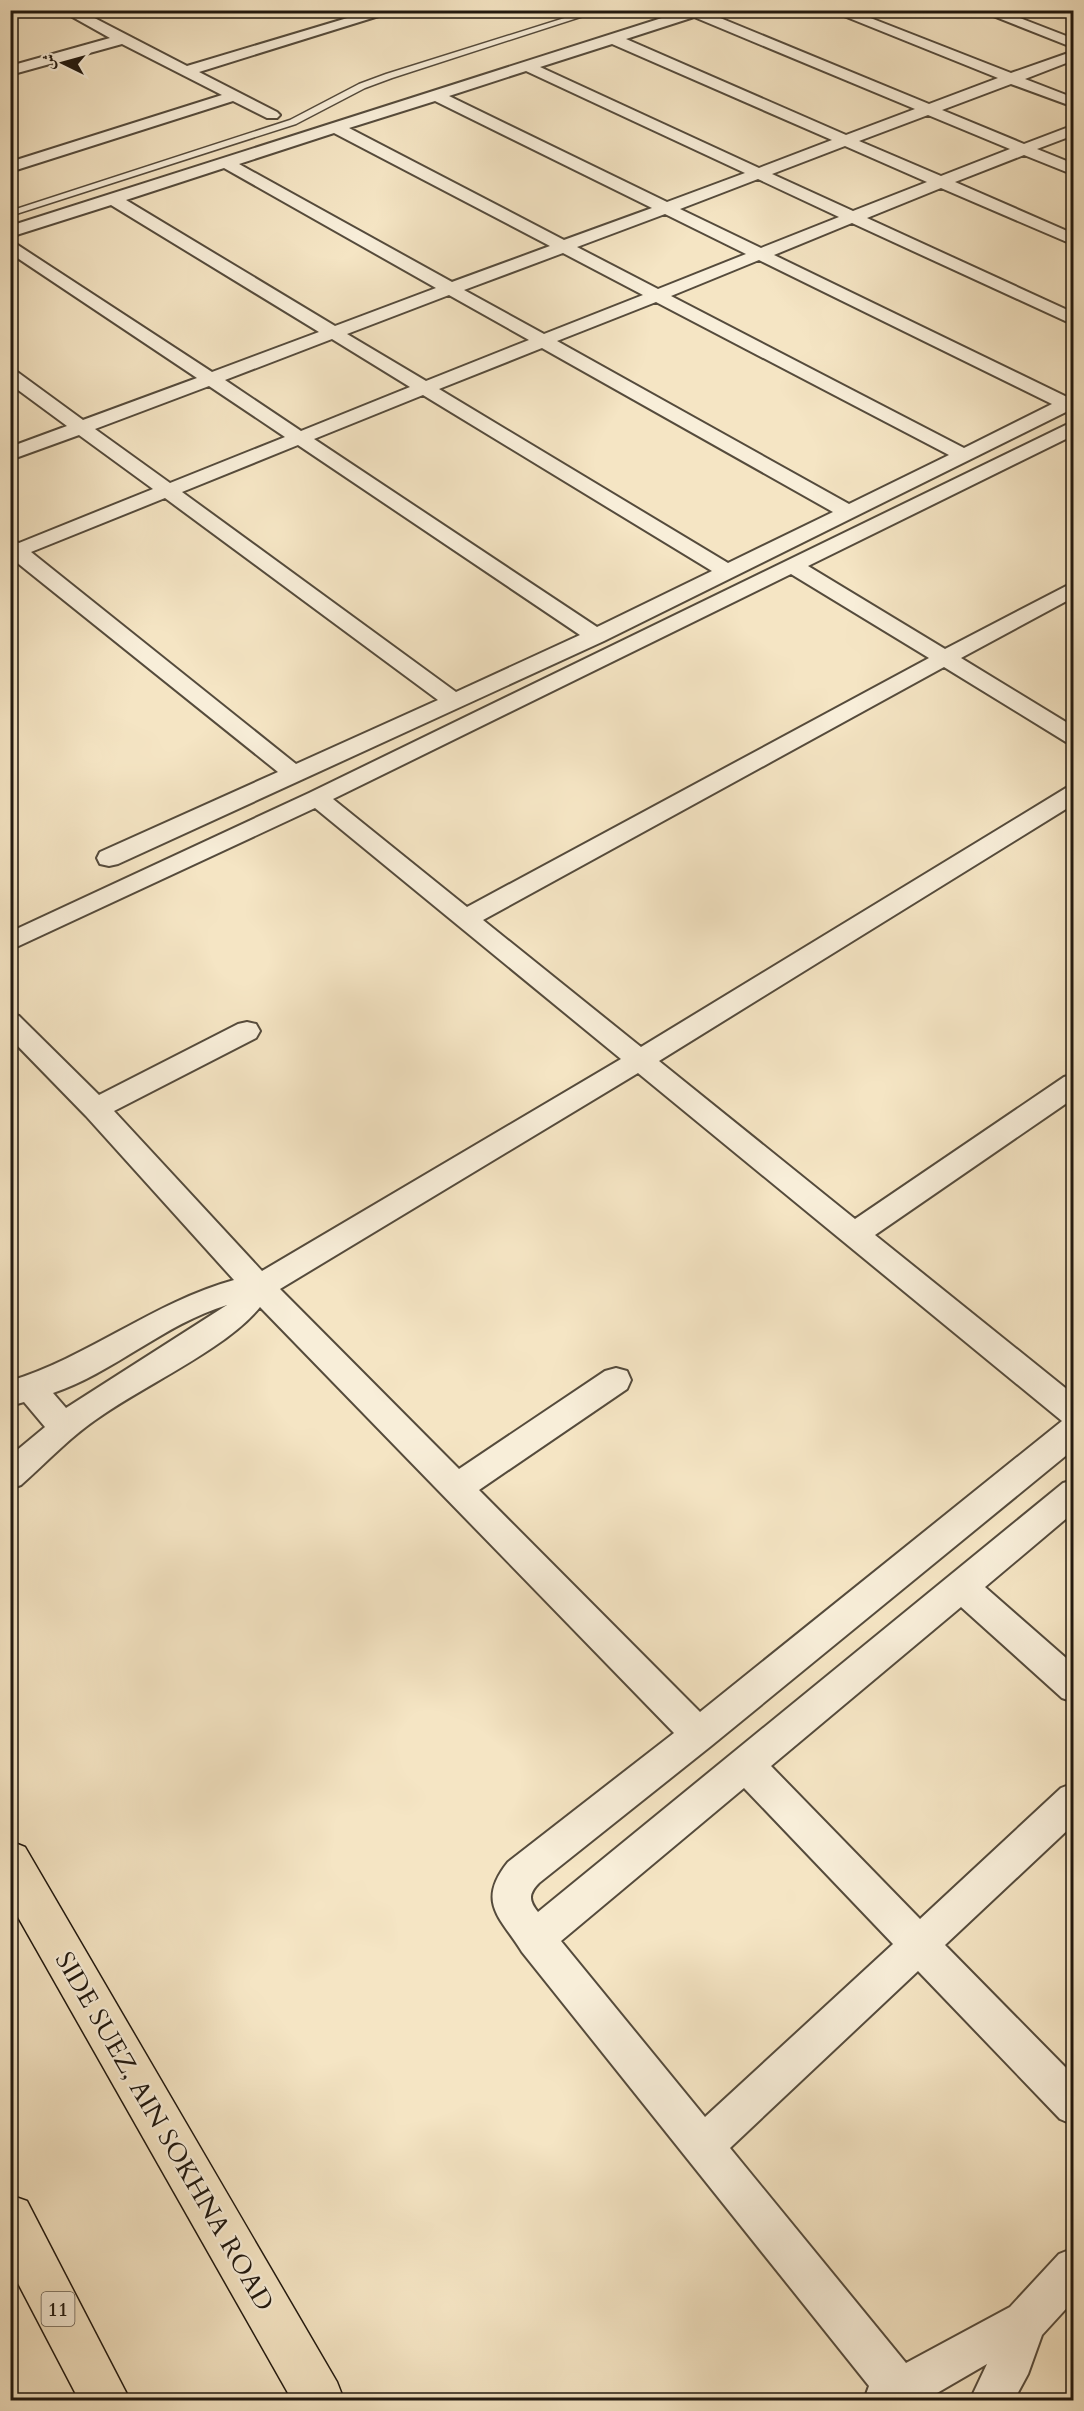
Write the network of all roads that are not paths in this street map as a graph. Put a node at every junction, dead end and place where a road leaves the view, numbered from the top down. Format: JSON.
{"nodes":[{"id":1,"x":92,"y":10,"type":"edge"},
{"id":2,"x":352,"y":10,"type":"edge"},
{"id":3,"x":391,"y":10,"type":"edge"},
{"id":4,"x":599,"y":10,"type":"edge"},
{"id":5,"x":836,"y":10,"type":"edge"},
{"id":6,"x":986,"y":10,"type":"edge"},
{"id":7,"x":699,"y":12,"type":"edge"},
{"id":8,"x":71,"y":13,"type":"edge"},
{"id":9,"x":367,"y":18,"type":"junction"},
{"id":10,"x":122,"y":39,"type":"junction"},
{"id":11,"x":613,"y":39,"type":"junction"},
{"id":12,"x":1074,"y":44,"type":"edge"},
{"id":13,"x":1074,"y":55,"type":"edge"},
{"id":14,"x":529,"y":67,"type":"junction"},
{"id":15,"x":10,"y":71,"type":"edge"},
{"id":16,"x":185,"y":71,"type":"junction"},
{"id":17,"x":1010,"y":79,"type":"junction"},
{"id":18,"x":234,"y":96,"type":"junction"},
{"id":19,"x":437,"y":96,"type":"junction"},
{"id":20,"x":1074,"y":103,"type":"edge"},
{"id":21,"x":928,"y":110,"type":"junction"},
{"id":22,"x":272,"y":115,"type":"dead end"},
{"id":23,"x":336,"y":128,"type":"junction"},
{"id":24,"x":1074,"y":129,"type":"edge"},
{"id":25,"x":846,"y":140,"type":"junction"},
{"id":26,"x":1023,"y":149,"type":"junction"},
{"id":27,"x":226,"y":163,"type":"junction"},
{"id":28,"x":10,"y":167,"type":"edge"},
{"id":29,"x":1074,"y":170,"type":"edge"},
{"id":30,"x":758,"y":173,"type":"junction"},
{"id":31,"x":941,"y":182,"type":"junction"},
{"id":32,"x":112,"y":199,"type":"junction"},
{"id":33,"x":666,"y":208,"type":"junction"},
{"id":34,"x":10,"y":214,"type":"edge"},
{"id":35,"x":853,"y":217,"type":"junction"},
{"id":36,"x":10,"y":232,"type":"edge"},
{"id":37,"x":1074,"y":240,"type":"edge"},
{"id":38,"x":10,"y":245,"type":"edge"},
{"id":39,"x":564,"y":246,"type":"junction"},
{"id":40,"x":760,"y":254,"type":"junction"},
{"id":41,"x":451,"y":289,"type":"junction"},
{"id":42,"x":658,"y":295,"type":"junction"},
{"id":43,"x":1074,"y":320,"type":"edge"},
{"id":44,"x":334,"y":333,"type":"junction"},
{"id":45,"x":543,"y":341,"type":"junction"},
{"id":46,"x":10,"y":375,"type":"edge"},
{"id":47,"x":211,"y":379,"type":"junction"},
{"id":48,"x":425,"y":388,"type":"junction"},
{"id":49,"x":1070,"y":402,"type":"edge"},
{"id":50,"x":1074,"y":427,"type":"edge"},
{"id":51,"x":82,"y":428,"type":"junction"},
{"id":52,"x":300,"y":438,"type":"junction"},
{"id":53,"x":10,"y":454,"type":"edge"},
{"id":54,"x":964,"y":455,"type":"junction"},
{"id":55,"x":168,"y":490,"type":"junction"},
{"id":56,"x":850,"y":513,"type":"junction"},
{"id":57,"x":13,"y":549,"type":"edge"},
{"id":58,"x":792,"y":565,"type":"junction"},
{"id":59,"x":729,"y":572,"type":"junction"},
{"id":60,"x":1074,"y":588,"type":"edge"},
{"id":61,"x":596,"y":636,"type":"junction"},
{"id":62,"x":944,"y":658,"type":"junction"},
{"id":63,"x":453,"y":700,"type":"junction"},
{"id":64,"x":1074,"y":737,"type":"edge"},
{"id":65,"x":293,"y":773,"type":"junction"},
{"id":66,"x":1074,"y":793,"type":"edge"},
{"id":67,"x":317,"y":798,"type":"junction"},
{"id":68,"x":109,"y":858,"type":"dead end"},
{"id":69,"x":465,"y":918,"type":"junction"},
{"id":70,"x":10,"y":942,"type":"edge"},
{"id":71,"x":10,"y":1022,"type":"edge"},
{"id":72,"x":247,"y":1031,"type":"dead end"},
{"id":73,"x":640,"y":1060,"type":"junction"},
{"id":74,"x":1074,"y":1084,"type":"edge"},
{"id":75,"x":96,"y":1109,"type":"junction"},
{"id":76,"x":854,"y":1234,"type":"junction"},
{"id":77,"x":260,"y":1287,"type":"junction"},
{"id":78,"x":111,"y":1350,"type":"junction"},
{"id":79,"x":136,"y":1379,"type":"junction"},
{"id":80,"x":616,"y":1380,"type":"dead end"},
{"id":81,"x":20,"y":1391,"type":"edge"},
{"id":82,"x":1074,"y":1413,"type":"edge"},
{"id":83,"x":65,"y":1429,"type":"junction"},
{"id":84,"x":1074,"y":1430,"type":"edge"},
{"id":85,"x":10,"y":1476,"type":"edge"},
{"id":86,"x":456,"y":1488,"type":"junction"},
{"id":87,"x":1074,"y":1493,"type":"edge"},
{"id":88,"x":961,"y":1586,"type":"junction"},
{"id":89,"x":1074,"y":1687,"type":"edge"},
{"id":90,"x":699,"y":1735,"type":"junction"},
{"id":91,"x":745,"y":1764,"type":"junction"},
{"id":92,"x":1074,"y":1800,"type":"edge"},
{"id":93,"x":10,"y":1861,"type":"edge"},
{"id":94,"x":536,"y":1938,"type":"junction"},
{"id":95,"x":918,"y":1944,"type":"junction"},
{"id":96,"x":1074,"y":2104,"type":"edge"},
{"id":97,"x":703,"y":2146,"type":"junction"},
{"id":98,"x":10,"y":2218,"type":"edge"},
{"id":99,"x":1074,"y":2269,"type":"edge"},
{"id":100,"x":1024,"y":2322,"type":"junction"},
{"id":101,"x":892,"y":2395,"type":"edge"},
{"id":102,"x":105,"y":2400,"type":"edge"},
{"id":103,"x":320,"y":2400,"type":"edge"},
{"id":104,"x":991,"y":2400,"type":"edge"}],
"edges":[{"from":1,"to":8,"type":"street"},
{"from":2,"to":9,"type":"street"},
{"from":3,"to":9,"type":"street"},
{"from":4,"to":34,"type":"lane"},
{"from":5,"to":17,"type":"street"},
{"from":6,"to":12,"type":"street"},
{"from":7,"to":11,"type":"street"},
{"from":7,"to":21,"type":"street"},
{"from":8,"to":10,"type":"street"},
{"from":9,"to":16,"type":"street"},
{"from":10,"to":15,"type":"street"},
{"from":10,"to":16,"type":"street"},
{"from":11,"to":14,"type":"street"},
{"from":11,"to":25,"type":"street"},
{"from":13,"to":17,"type":"street"},
{"from":14,"to":19,"type":"street"},
{"from":14,"to":30,"type":"street"},
{"from":16,"to":18,"type":"street"},
{"from":17,"to":20,"type":"street"},
{"from":17,"to":21,"type":"street"},
{"from":18,"to":22,"type":"street"},
{"from":18,"to":28,"type":"street"},
{"from":19,"to":23,"type":"street"},
{"from":19,"to":33,"type":"street"},
{"from":21,"to":25,"type":"street"},
{"from":21,"to":26,"type":"street"},
{"from":23,"to":27,"type":"street"},
{"from":23,"to":39,"type":"street"},
{"from":24,"to":26,"type":"street"},
{"from":25,"to":30,"type":"street"},
{"from":25,"to":31,"type":"street"},
{"from":26,"to":29,"type":"street"},
{"from":26,"to":31,"type":"street"},
{"from":27,"to":32,"type":"street"},
{"from":27,"to":41,"type":"street"},
{"from":30,"to":33,"type":"street"},
{"from":30,"to":35,"type":"street"},
{"from":31,"to":35,"type":"street"},
{"from":31,"to":37,"type":"street"},
{"from":32,"to":36,"type":"street"},
{"from":32,"to":44,"type":"street"},
{"from":33,"to":39,"type":"street"},
{"from":33,"to":40,"type":"street"},
{"from":35,"to":40,"type":"street"},
{"from":35,"to":43,"type":"street"},
{"from":38,"to":47,"type":"street"},
{"from":39,"to":41,"type":"street"},
{"from":39,"to":42,"type":"street"},
{"from":40,"to":42,"type":"street"},
{"from":40,"to":49,"type":"street"},
{"from":41,"to":44,"type":"street"},
{"from":41,"to":45,"type":"street"},
{"from":42,"to":45,"type":"street"},
{"from":42,"to":54,"type":"street"},
{"from":44,"to":47,"type":"street"},
{"from":44,"to":48,"type":"street"},
{"from":45,"to":48,"type":"street"},
{"from":45,"to":56,"type":"street"},
{"from":46,"to":51,"type":"street"},
{"from":47,"to":51,"type":"street"},
{"from":47,"to":52,"type":"street"},
{"from":48,"to":52,"type":"street"},
{"from":48,"to":59,"type":"street"},
{"from":49,"to":54,"type":"street"},
{"from":50,"to":58,"type":"street"},
{"from":51,"to":53,"type":"street"},
{"from":51,"to":55,"type":"street"},
{"from":52,"to":55,"type":"street"},
{"from":52,"to":61,"type":"street"},
{"from":54,"to":56,"type":"street"},
{"from":55,"to":57,"type":"street"},
{"from":55,"to":63,"type":"street"},
{"from":56,"to":59,"type":"street"},
{"from":57,"to":65,"type":"street"},
{"from":58,"to":62,"type":"street"},
{"from":58,"to":67,"type":"street"},
{"from":59,"to":61,"type":"street"},
{"from":60,"to":62,"type":"street"},
{"from":61,"to":63,"type":"street"},
{"from":62,"to":64,"type":"street"},
{"from":62,"to":69,"type":"street"},
{"from":63,"to":65,"type":"street"},
{"from":65,"to":68,"type":"street"},
{"from":66,"to":73,"type":"street"},
{"from":67,"to":69,"type":"street"},
{"from":67,"to":70,"type":"street"},
{"from":69,"to":73,"type":"street"},
{"from":71,"to":75,"type":"street"},
{"from":72,"to":75,"type":"street"},
{"from":73,"to":76,"type":"street"},
{"from":73,"to":77,"type":"street"},
{"from":74,"to":76,"type":"street"},
{"from":75,"to":77,"type":"street"},
{"from":76,"to":82,"type":"street"},
{"from":77,"to":78,"type":"street"},
{"from":77,"to":79,"type":"street"},
{"from":77,"to":86,"type":"street"},
{"from":78,"to":79,"type":"street"},
{"from":78,"to":81,"type":"street"},
{"from":79,"to":83,"type":"street"},
{"from":80,"to":86,"type":"street"},
{"from":81,"to":83,"type":"street"},
{"from":83,"to":85,"type":"street"},
{"from":84,"to":90,"type":"street"},
{"from":86,"to":90,"type":"street"},
{"from":87,"to":88,"type":"street"},
{"from":88,"to":89,"type":"street"},
{"from":88,"to":91,"type":"street"},
{"from":90,"to":94,"type":"street"},
{"from":91,"to":94,"type":"street"},
{"from":91,"to":95,"type":"street"},
{"from":92,"to":95,"type":"street"},
{"from":93,"to":103,"type":"main road","name":"SIDE SUEZ, AIN SOKHNA ROAD"},
{"from":94,"to":97,"type":"street"},
{"from":95,"to":96,"type":"street"},
{"from":95,"to":97,"type":"street"},
{"from":97,"to":101,"type":"street"},
{"from":98,"to":102,"type":"main road","number":"11"},
{"from":99,"to":100,"type":"street"},
{"from":100,"to":101,"type":"street"},
{"from":100,"to":104,"type":"street"}]}
